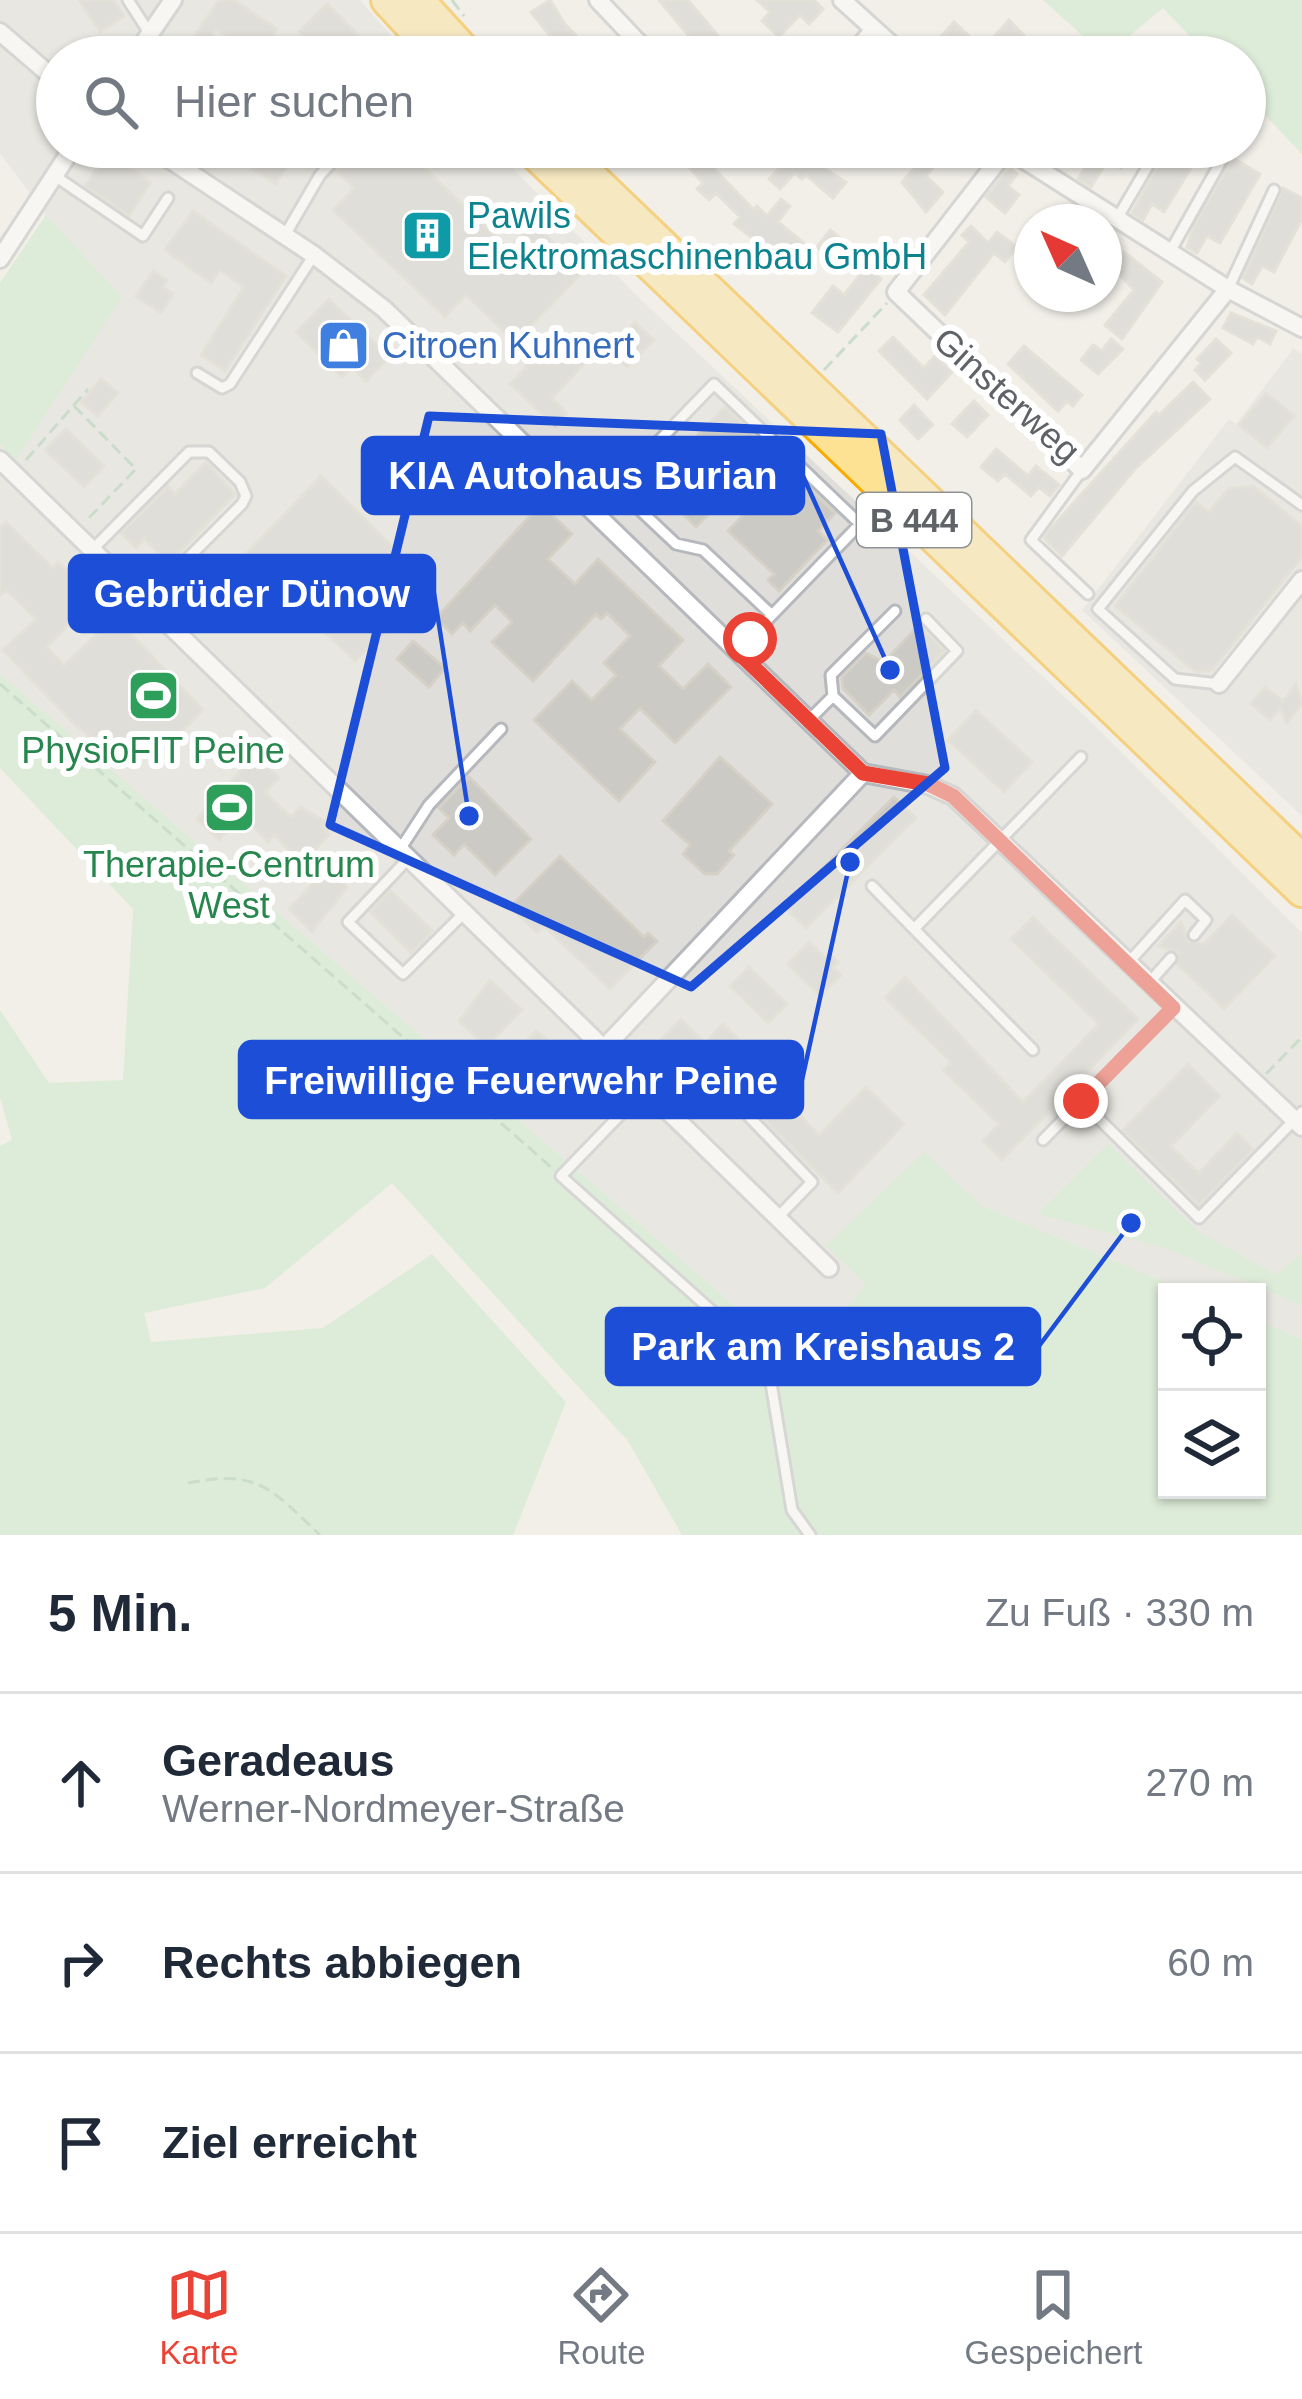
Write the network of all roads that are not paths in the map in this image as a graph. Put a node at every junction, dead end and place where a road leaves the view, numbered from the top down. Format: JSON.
{"nodes":[{"id":1,"x":128,"y":0,"type":"edge"},
{"id":2,"x":173,"y":0,"type":"edge"},
{"id":3,"x":387,"y":0,"type":"edge"},
{"id":4,"x":418,"y":0,"type":"edge"},
{"id":5,"x":598,"y":0,"type":"edge"},
{"id":6,"x":842,"y":0,"type":"edge"},
{"id":7,"x":874,"y":28,"type":"junction"},
{"id":8,"x":0,"y":32,"type":"edge"},
{"id":9,"x":151,"y":34,"type":"joint"},
{"id":10,"x":420,"y":36,"type":"edge"},
{"id":11,"x":451,"y":36,"type":"edge"},
{"id":12,"x":632,"y":36,"type":"edge"},
{"id":13,"x":868,"y":36,"type":"edge"},
{"id":14,"x":883,"y":36,"type":"edge"},
{"id":15,"x":36,"y":63,"type":"edge"},
{"id":16,"x":60,"y":168,"type":"edge"},
{"id":17,"x":183,"y":168,"type":"edge"},
{"id":18,"x":327,"y":168,"type":"edge"},
{"id":19,"x":550,"y":168,"type":"edge"},
{"id":20,"x":582,"y":168,"type":"edge"},
{"id":21,"x":990,"y":168,"type":"edge"},
{"id":22,"x":1037,"y":168,"type":"edge"},
{"id":23,"x":1147,"y":168,"type":"edge"},
{"id":24,"x":1218,"y":168,"type":"edge"},
{"id":25,"x":55,"y":176,"type":"junction"},
{"id":26,"x":1274,"y":190,"type":"dead end"},
{"id":27,"x":168,"y":198,"type":"dead end"},
{"id":28,"x":1095,"y":204,"type":"edge"},
{"id":29,"x":1122,"y":211,"type":"edge"},
{"id":30,"x":1122,"y":220,"type":"edge"},
{"id":31,"x":285,"y":235,"type":"junction"},
{"id":32,"x":1171,"y":250,"type":"junction"},
{"id":33,"x":314,"y":255,"type":"junction"},
{"id":34,"x":0,"y":260,"type":"edge"},
{"id":35,"x":1228,"y":289,"type":"junction"},
{"id":36,"x":1302,"y":328,"type":"edge"},
{"id":37,"x":197,"y":374,"type":"dead end"},
{"id":38,"x":6,"y":466,"type":"edge"},
{"id":39,"x":1082,"y":470,"type":"junction"},
{"id":40,"x":622,"y":493,"type":"junction"},
{"id":41,"x":1302,"y":505,"type":"edge"},
{"id":42,"x":600,"y":517,"type":"junction"},
{"id":43,"x":91,"y":551,"type":"junction"},
{"id":44,"x":1302,"y":580,"type":"edge"},
{"id":45,"x":1088,"y":594,"type":"dead end"},
{"id":46,"x":143,"y":603,"type":"junction"},
{"id":47,"x":895,"y":611,"type":"dead end"},
{"id":48,"x":772,"y":615,"type":"junction"},
{"id":49,"x":926,"y":619,"type":"dead end"},
{"id":50,"x":738,"y":652,"type":"junction"},
{"id":51,"x":1219,"y":684,"type":"joint"},
{"id":52,"x":833,"y":696,"type":"junction"},
{"id":53,"x":809,"y":720,"type":"junction"},
{"id":54,"x":501,"y":729,"type":"dead end"},
{"id":55,"x":1081,"y":757,"type":"dead end"},
{"id":56,"x":863,"y":773,"type":"junction"},
{"id":57,"x":1000,"y":843,"type":"junction"},
{"id":58,"x":404,"y":855,"type":"junction"},
{"id":59,"x":1302,"y":860,"type":"edge"},
{"id":60,"x":872,"y":886,"type":"dead end"},
{"id":61,"x":1302,"y":891,"type":"edge"},
{"id":62,"x":464,"y":913,"type":"junction"},
{"id":63,"x":914,"y":928,"type":"junction"},
{"id":64,"x":1193,"y":935,"type":"dead end"},
{"id":65,"x":1172,"y":958,"type":"dead end"},
{"id":66,"x":1127,"y":964,"type":"junction"},
{"id":67,"x":1148,"y":984,"type":"junction"},
{"id":68,"x":1173,"y":1008,"type":"junction"},
{"id":69,"x":605,"y":1047,"type":"junction"},
{"id":70,"x":1033,"y":1050,"type":"dead end"},
{"id":71,"x":758,"y":1074,"type":"dead end"},
{"id":72,"x":646,"y":1088,"type":"junction"},
{"id":73,"x":610,"y":1090,"type":"dead end"},
{"id":74,"x":1081,"y":1101,"type":"junction"},
{"id":75,"x":1299,"y":1120,"type":"edge"},
{"id":76,"x":1043,"y":1140,"type":"dead end"},
{"id":77,"x":778,"y":1218,"type":"junction"},
{"id":78,"x":829,"y":1268,"type":"dead end"},
{"id":79,"x":810,"y":1535,"type":"edge"}],
"edges":[{"from":1,"to":9,"type":"lane"},
{"from":2,"to":9,"type":"street"},
{"from":3,"to":10,"type":"highway"},
{"from":4,"to":11,"type":"highway"},
{"from":5,"to":12,"type":"street"},
{"from":6,"to":7,"type":"street"},
{"from":7,"to":13,"type":"street"},
{"from":7,"to":14,"type":"street"},
{"from":8,"to":15,"type":"street"},
{"from":16,"to":25,"type":"street"},
{"from":17,"to":31,"type":"street"},
{"from":18,"to":31,"type":"lane"},
{"from":19,"to":61,"type":"highway","number":"B 444"},
{"from":20,"to":59,"type":"highway","number":"B 444"},
{"from":21,"to":39,"type":"street","name":"Ginsterweg"},
{"from":22,"to":28,"type":"street"},
{"from":23,"to":29,"type":"lane"},
{"from":24,"to":32,"type":"lane"},
{"from":25,"to":27,"type":"lane"},
{"from":25,"to":34,"type":"street"},
{"from":26,"to":35,"type":"lane"},
{"from":30,"to":32,"type":"street"},
{"from":31,"to":33,"type":"street"},
{"from":32,"to":35,"type":"street"},
{"from":33,"to":37,"type":"lane"},
{"from":33,"to":42,"type":"street"},
{"from":35,"to":36,"type":"street"},
{"from":35,"to":39,"type":"street","name":"Ginsterweg"},
{"from":38,"to":43,"type":"street"},
{"from":39,"to":45,"type":"lane"},
{"from":40,"to":42,"type":"lane"},
{"from":40,"to":48,"type":"lane"},
{"from":40,"to":48,"type":"lane"},
{"from":41,"to":51,"type":"lane"},
{"from":42,"to":50,"type":"street"},
{"from":43,"to":46,"type":"street"},
{"from":43,"to":46,"type":"lane"},
{"from":44,"to":51,"type":"street"},
{"from":46,"to":58,"type":"street"},
{"from":47,"to":52,"type":"lane"},
{"from":48,"to":50,"type":"lane"},
{"from":49,"to":52,"type":"lane"},
{"from":50,"to":53,"type":"street"},
{"from":52,"to":53,"type":"lane"},
{"from":53,"to":56,"type":"street"},
{"from":54,"to":58,"type":"lane"},
{"from":55,"to":57,"type":"lane"},
{"from":56,"to":57,"type":"street"},
{"from":56,"to":69,"type":"street"},
{"from":57,"to":63,"type":"lane"},
{"from":57,"to":66,"type":"street"},
{"from":58,"to":62,"type":"street"},
{"from":58,"to":62,"type":"lane"},
{"from":60,"to":63,"type":"lane"},
{"from":62,"to":69,"type":"street"},
{"from":63,"to":70,"type":"lane"},
{"from":64,"to":66,"type":"lane"},
{"from":65,"to":67,"type":"lane"},
{"from":66,"to":67,"type":"street"},
{"from":67,"to":68,"type":"street"},
{"from":68,"to":74,"type":"lane"},
{"from":68,"to":75,"type":"street"},
{"from":69,"to":72,"type":"street"},
{"from":69,"to":73,"type":"lane"},
{"from":71,"to":77,"type":"lane"},
{"from":72,"to":77,"type":"street"},
{"from":72,"to":79,"type":"lane"},
{"from":74,"to":75,"type":"lane"},
{"from":74,"to":76,"type":"lane"},
{"from":77,"to":78,"type":"street"}]}
